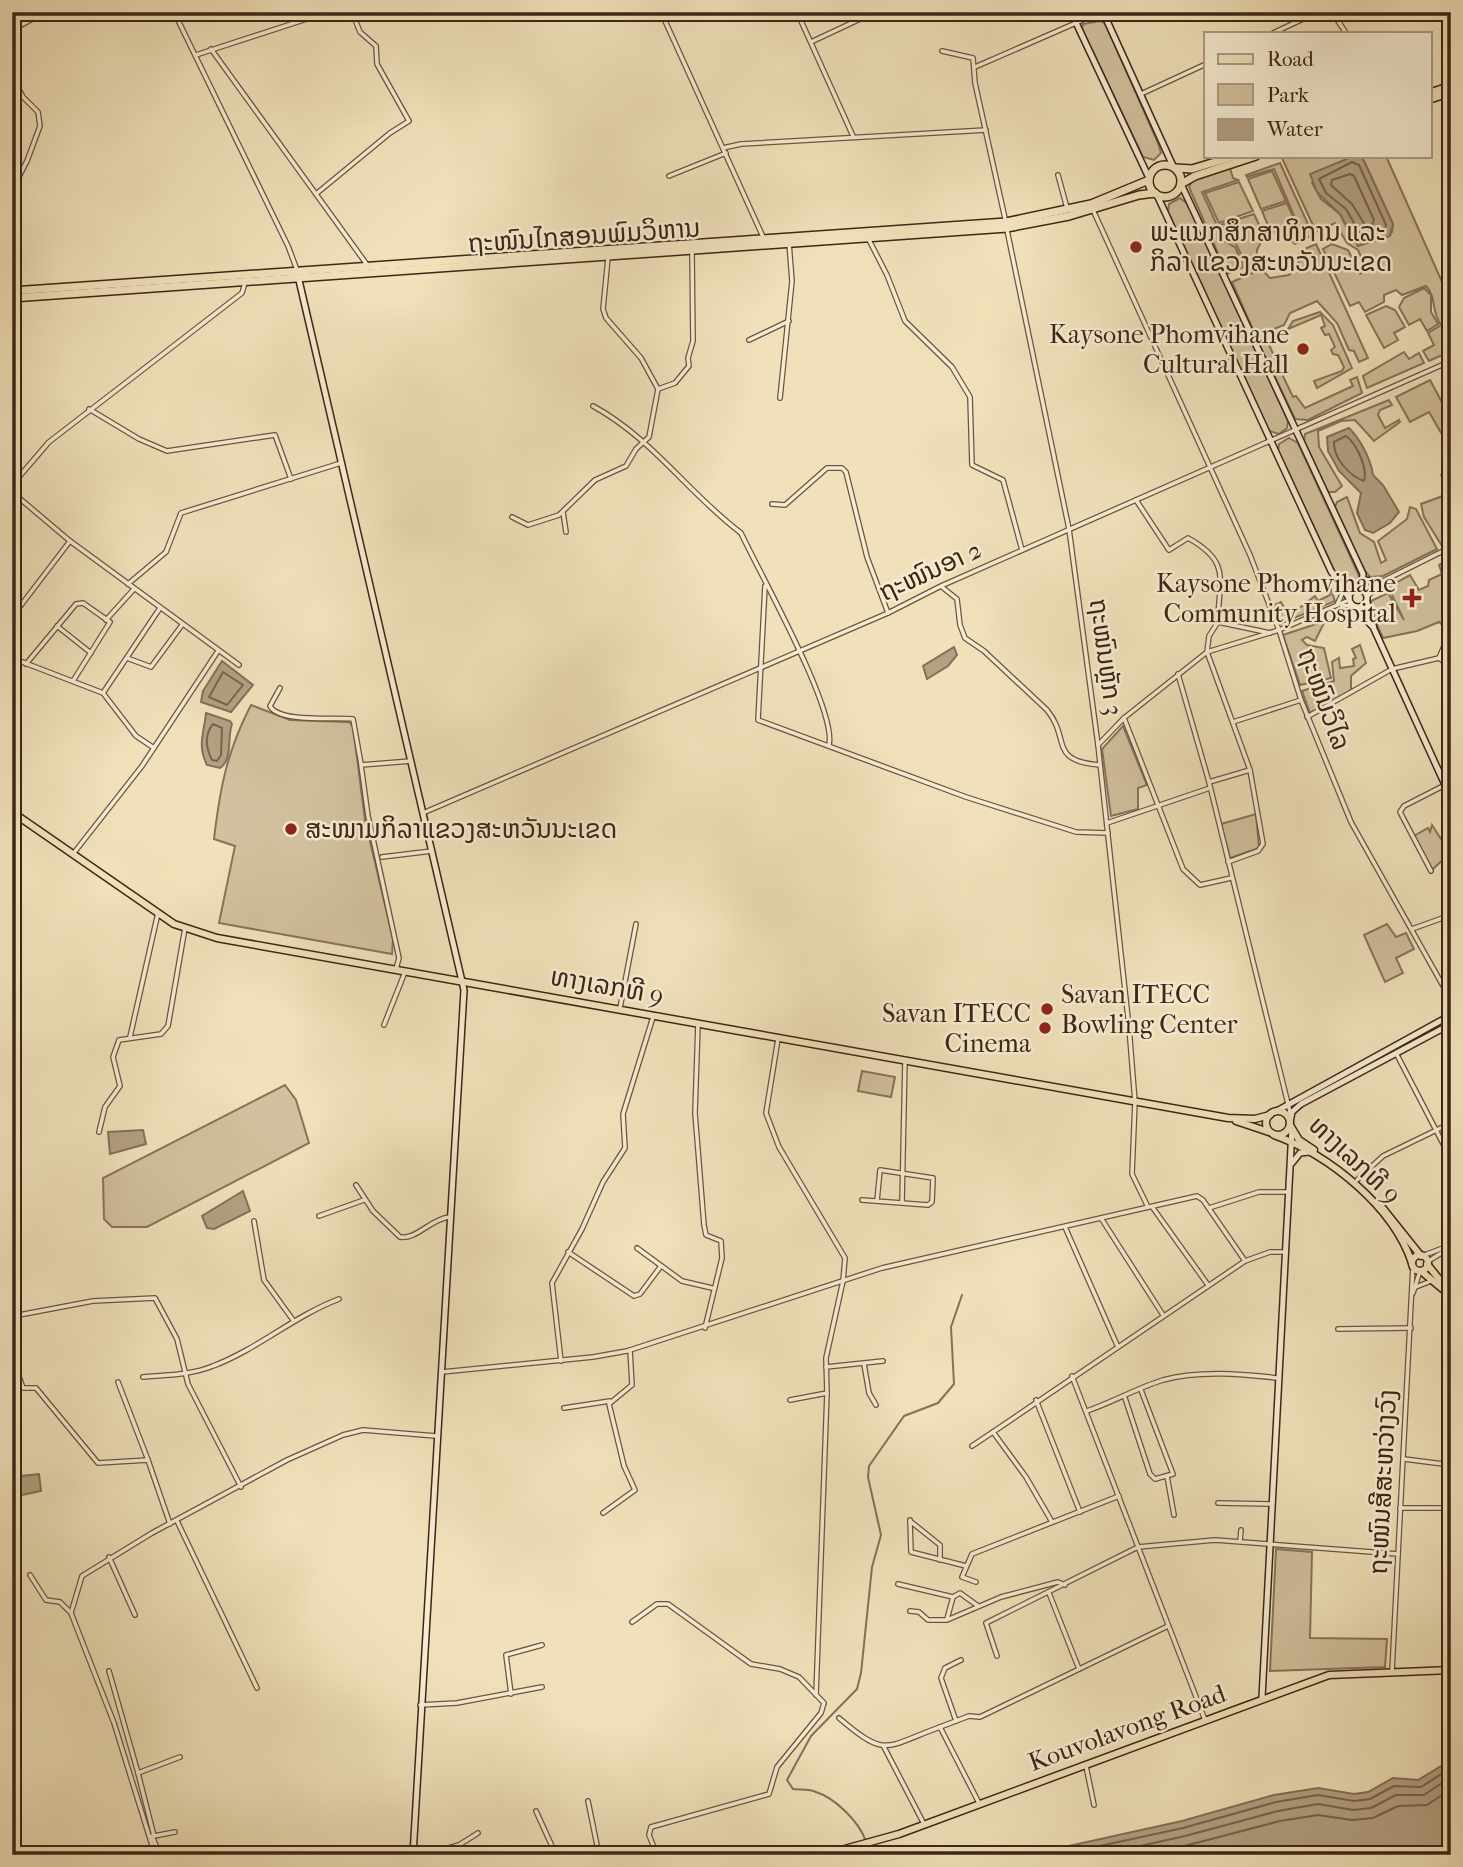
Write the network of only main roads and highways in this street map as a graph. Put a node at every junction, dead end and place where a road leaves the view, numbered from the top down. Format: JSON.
{"nodes":[{"id":1,"x":1451,"y":86,"type":"edge"},
{"id":2,"x":1432,"y":92,"type":"edge"},
{"id":3,"x":1451,"y":92,"type":"edge"},
{"id":4,"x":1432,"y":98,"type":"edge"},
{"id":5,"x":1235,"y":158,"type":"edge"},
{"id":6,"x":1175,"y":167,"type":"junction"},
{"id":7,"x":1149,"y":179,"type":"junction"},
{"id":8,"x":1181,"y":184,"type":"junction"},
{"id":9,"x":1156,"y":194,"type":"junction"},
{"id":10,"x":1006,"y":225,"type":"junction"},
{"id":11,"x":916,"y":232,"type":"junction"},
{"id":12,"x":764,"y":242,"type":"junction"},
{"id":13,"x":297,"y":273,"type":"junction"},
{"id":14,"x":12,"y":291,"type":"edge"},
{"id":15,"x":12,"y":298,"type":"edge"},
{"id":16,"x":12,"y":812,"type":"edge"},
{"id":17,"x":1272,"y":1114,"type":"junction"},
{"id":18,"x":1228,"y":1118,"type":"junction"},
{"id":19,"x":1291,"y":1123,"type":"junction"},
{"id":20,"x":1274,"y":1134,"type":"junction"},
{"id":21,"x":1327,"y":1160,"type":"junction"},
{"id":22,"x":1422,"y":1256,"type":"junction"},
{"id":23,"x":1427,"y":1263,"type":"junction"},
{"id":24,"x":1413,"y":1264,"type":"junction"},
{"id":25,"x":1420,"y":1271,"type":"junction"},
{"id":26,"x":1451,"y":1295,"type":"edge"},
{"id":27,"x":1451,"y":1670,"type":"edge"},
{"id":28,"x":823,"y":1855,"type":"edge"}],
"edges":[{"from":1,"to":2,"type":"highway"},
{"from":3,"to":4,"type":"highway"},
{"from":5,"to":6,"type":"highway"},
{"from":5,"to":8,"type":"highway"},
{"from":6,"to":7,"type":"highway"},
{"from":6,"to":8,"type":"highway"},
{"from":7,"to":9,"type":"highway"},
{"from":7,"to":10,"type":"highway","name":"ຖະໜົນໄກສອນພົມວິຫານ"},
{"from":8,"to":9,"type":"highway"},
{"from":9,"to":10,"type":"highway","name":"ຖະໜົນໄກສອນພົມວິຫານ"},
{"from":10,"to":11,"type":"highway","name":"ຖະໜົນໄກສອນພົມວິຫານ"},
{"from":11,"to":12,"type":"highway","name":"ຖະໜົນໄກສອນພົມວິຫານ"},
{"from":11,"to":12,"type":"highway","name":"ຖະໜົນໄກສອນພົມວິຫານ"},
{"from":12,"to":13,"type":"highway","name":"ຖະໜົນໄກສອນພົມວິຫານ"},
{"from":12,"to":13,"type":"highway","name":"ຖະໜົນໄກສອນພົມວິຫານ"},
{"from":13,"to":14,"type":"highway","name":"ຖະໜົນໄກສອນພົມວິຫານ"},
{"from":13,"to":15,"type":"highway","name":"ຖະໜົນໄກສອນພົມວິຫານ"},
{"from":16,"to":18,"type":"main road","name":"ທາງເລກທີ 9"},
{"from":17,"to":18,"type":"main road","name":"ທາງເລກທີ 9"},
{"from":17,"to":19,"type":"main road","name":"ທາງເລກທີ 9"},
{"from":17,"to":20,"type":"main road","name":"ທາງເລກທີ 9"},
{"from":18,"to":20,"type":"main road","name":"ທາງເລກທີ 9"},
{"from":19,"to":20,"type":"main road","name":"ທາງເລກທີ 9"},
{"from":19,"to":21,"type":"main road","name":"ທາງເລກທີ 9"},
{"from":20,"to":21,"type":"main road","name":"ທາງເລກທີ 9"},
{"from":21,"to":22,"type":"main road","name":"ທາງເລກທີ 9"},
{"from":21,"to":24,"type":"main road","name":"ທາງເລກທີ 9"},
{"from":22,"to":23,"type":"main road","name":"ທາງເລກທີ 9"},
{"from":22,"to":24,"type":"main road"},
{"from":23,"to":25,"type":"main road"},
{"from":23,"to":26,"type":"main road"},
{"from":24,"to":25,"type":"main road"},
{"from":25,"to":26,"type":"main road"},
{"from":27,"to":28,"type":"main road","name":"Kouvolavong Road"}]}
